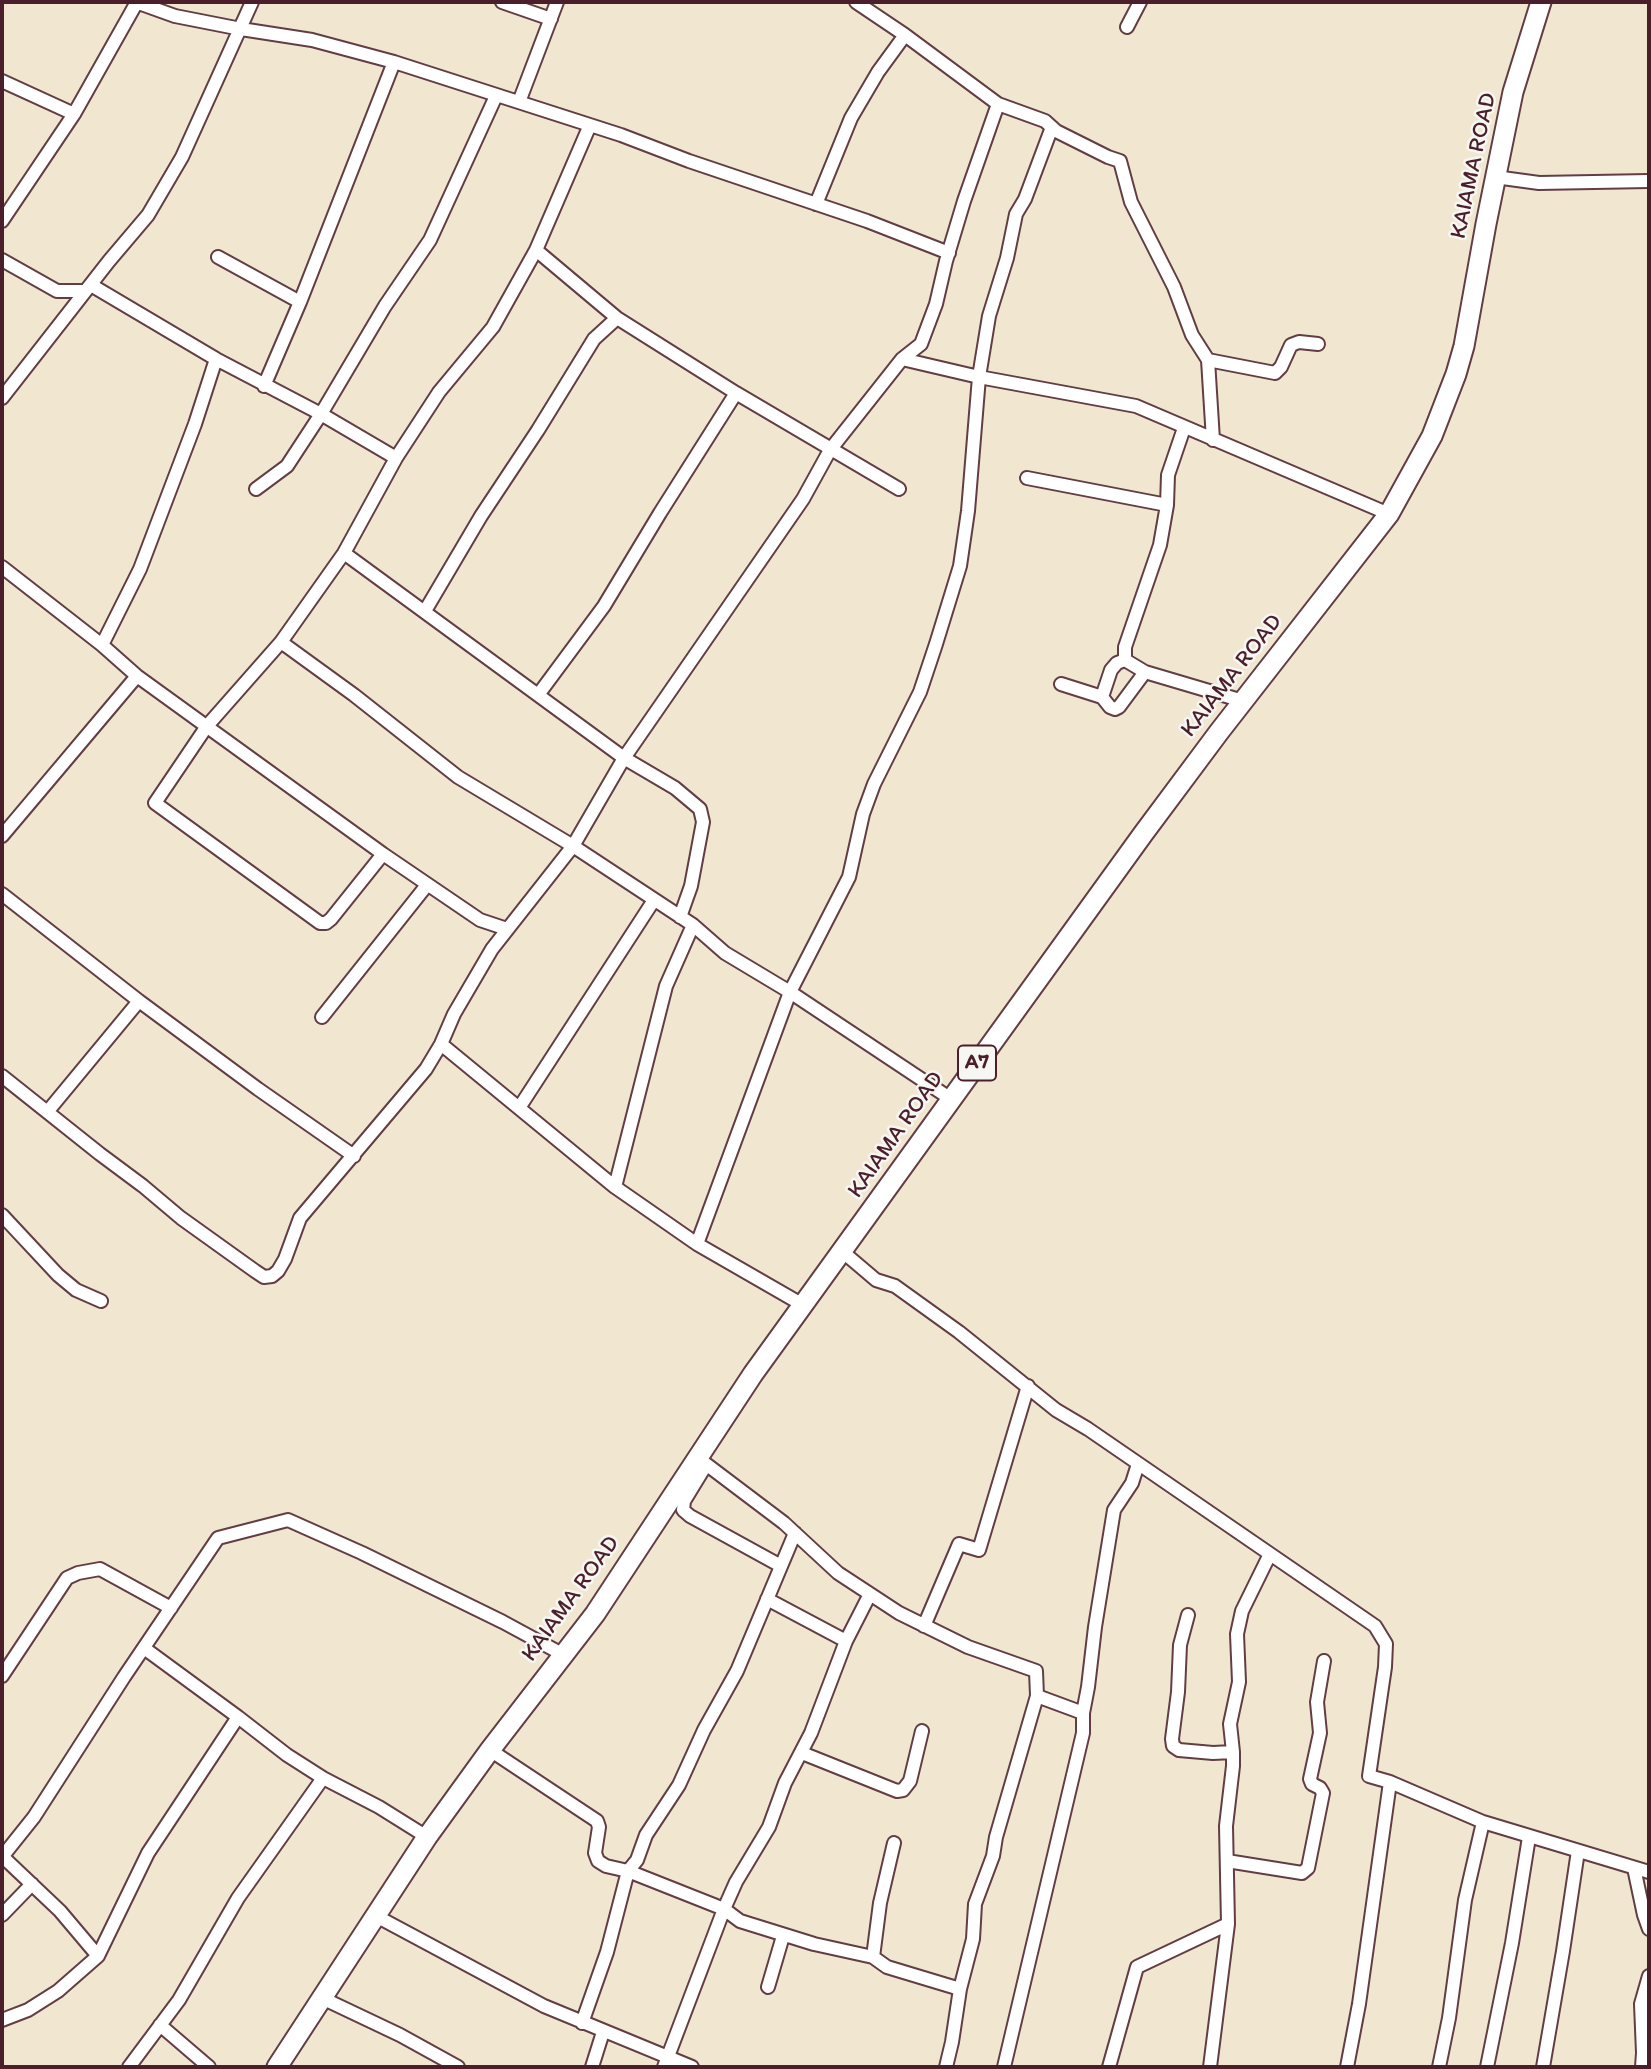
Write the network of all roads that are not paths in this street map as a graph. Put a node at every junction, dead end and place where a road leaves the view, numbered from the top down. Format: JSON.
{"nodes":[{"id":1,"x":136,"y":2,"type":"edge"},
{"id":2,"x":251,"y":2,"type":"edge"},
{"id":3,"x":502,"y":2,"type":"edge"},
{"id":4,"x":557,"y":2,"type":"edge"},
{"id":5,"x":856,"y":2,"type":"edge"},
{"id":6,"x":1140,"y":2,"type":"edge"},
{"id":7,"x":1541,"y":2,"type":"edge"},
{"id":8,"x":551,"y":19,"type":"junction"},
{"id":9,"x":1127,"y":27,"type":"dead end"},
{"id":10,"x":241,"y":29,"type":"junction"},
{"id":11,"x":905,"y":35,"type":"junction"},
{"id":12,"x":394,"y":62,"type":"junction"},
{"id":13,"x":2,"y":81,"type":"edge"},
{"id":14,"x":496,"y":96,"type":"junction"},
{"id":15,"x":519,"y":102,"type":"junction"},
{"id":16,"x":998,"y":104,"type":"junction"},
{"id":17,"x":74,"y":114,"type":"junction"},
{"id":18,"x":590,"y":125,"type":"junction"},
{"id":19,"x":1052,"y":127,"type":"junction"},
{"id":20,"x":1495,"y":177,"type":"junction"},
{"id":21,"x":1649,"y":181,"type":"edge"},
{"id":22,"x":816,"y":204,"type":"junction"},
{"id":23,"x":2,"y":221,"type":"edge"},
{"id":24,"x":536,"y":250,"type":"junction"},
{"id":25,"x":949,"y":253,"type":"junction"},
{"id":26,"x":218,"y":257,"type":"dead end"},
{"id":27,"x":2,"y":260,"type":"edge"},
{"id":28,"x":88,"y":288,"type":"junction"},
{"id":29,"x":300,"y":302,"type":"junction"},
{"id":30,"x":617,"y":318,"type":"junction"},
{"id":31,"x":1318,"y":344,"type":"dead end"},
{"id":32,"x":216,"y":359,"type":"junction"},
{"id":33,"x":902,"y":359,"type":"junction"},
{"id":34,"x":1208,"y":360,"type":"junction"},
{"id":35,"x":979,"y":377,"type":"junction"},
{"id":36,"x":264,"y":386,"type":"junction"},
{"id":37,"x":736,"y":393,"type":"junction"},
{"id":38,"x":2,"y":398,"type":"edge"},
{"id":39,"x":321,"y":414,"type":"junction"},
{"id":40,"x":1184,"y":428,"type":"junction"},
{"id":41,"x":1213,"y":440,"type":"junction"},
{"id":42,"x":830,"y":450,"type":"junction"},
{"id":43,"x":396,"y":458,"type":"junction"},
{"id":44,"x":1027,"y":478,"type":"dead end"},
{"id":45,"x":256,"y":489,"type":"dead end"},
{"id":46,"x":899,"y":489,"type":"dead end"},
{"id":47,"x":1167,"y":505,"type":"junction"},
{"id":48,"x":1389,"y":514,"type":"junction"},
{"id":49,"x":344,"y":553,"type":"junction"},
{"id":50,"x":2,"y":567,"type":"edge"},
{"id":51,"x":425,"y":611,"type":"junction"},
{"id":52,"x":281,"y":642,"type":"junction"},
{"id":53,"x":102,"y":645,"type":"junction"},
{"id":54,"x":1125,"y":660,"type":"junction"},
{"id":55,"x":1145,"y":672,"type":"junction"},
{"id":56,"x":137,"y":676,"type":"junction"},
{"id":57,"x":1061,"y":684,"type":"dead end"},
{"id":58,"x":538,"y":695,"type":"junction"},
{"id":59,"x":1102,"y":697,"type":"junction"},
{"id":60,"x":1243,"y":701,"type":"junction"},
{"id":61,"x":207,"y":726,"type":"junction"},
{"id":62,"x":624,"y":758,"type":"junction"},
{"id":63,"x":6,"y":822,"type":"edge"},
{"id":64,"x":2,"y":836,"type":"edge"},
{"id":65,"x":573,"y":846,"type":"junction"},
{"id":66,"x":383,"y":854,"type":"junction"},
{"id":67,"x":427,"y":885,"type":"junction"},
{"id":68,"x":2,"y":894,"type":"edge"},
{"id":69,"x":654,"y":900,"type":"junction"},
{"id":70,"x":680,"y":917,"type":"junction"},
{"id":71,"x":692,"y":925,"type":"junction"},
{"id":72,"x":507,"y":929,"type":"junction"},
{"id":73,"x":790,"y":992,"type":"junction"},
{"id":74,"x":138,"y":1001,"type":"junction"},
{"id":75,"x":322,"y":1017,"type":"dead end"},
{"id":76,"x":441,"y":1044,"type":"junction"},
{"id":77,"x":2,"y":1076,"type":"edge"},
{"id":78,"x":951,"y":1099,"type":"junction"},
{"id":79,"x":519,"y":1108,"type":"junction"},
{"id":80,"x":48,"y":1111,"type":"junction"},
{"id":81,"x":354,"y":1156,"type":"junction"},
{"id":82,"x":615,"y":1187,"type":"junction"},
{"id":83,"x":2,"y":1215,"type":"edge"},
{"id":84,"x":697,"y":1244,"type":"junction"},
{"id":85,"x":843,"y":1252,"type":"junction"},
{"id":86,"x":101,"y":1301,"type":"dead end"},
{"id":87,"x":803,"y":1305,"type":"junction"},
{"id":88,"x":1028,"y":1386,"type":"junction"},
{"id":89,"x":702,"y":1461,"type":"junction"},
{"id":90,"x":1138,"y":1464,"type":"junction"},
{"id":91,"x":795,"y":1533,"type":"junction"},
{"id":92,"x":1270,"y":1554,"type":"junction"},
{"id":93,"x":781,"y":1566,"type":"junction"},
{"id":94,"x":870,"y":1594,"type":"junction"},
{"id":95,"x":767,"y":1599,"type":"junction"},
{"id":96,"x":171,"y":1608,"type":"junction"},
{"id":97,"x":1188,"y":1615,"type":"dead end"},
{"id":98,"x":923,"y":1626,"type":"junction"},
{"id":99,"x":846,"y":1641,"type":"junction"},
{"id":100,"x":144,"y":1648,"type":"junction"},
{"id":101,"x":562,"y":1654,"type":"junction"},
{"id":102,"x":1324,"y":1661,"type":"dead end"},
{"id":103,"x":2,"y":1676,"type":"edge"},
{"id":104,"x":1037,"y":1696,"type":"junction"},
{"id":105,"x":1083,"y":1713,"type":"junction"},
{"id":106,"x":238,"y":1717,"type":"junction"},
{"id":107,"x":922,"y":1731,"type":"dead end"},
{"id":108,"x":490,"y":1750,"type":"junction"},
{"id":109,"x":802,"y":1752,"type":"junction"},
{"id":110,"x":1233,"y":1752,"type":"junction"},
{"id":111,"x":323,"y":1778,"type":"junction"},
{"id":112,"x":1390,"y":1782,"type":"junction"},
{"id":113,"x":1483,"y":1822,"type":"junction"},
{"id":114,"x":1529,"y":1837,"type":"junction"},
{"id":115,"x":427,"y":1838,"type":"junction"},
{"id":116,"x":894,"y":1843,"type":"dead end"},
{"id":117,"x":1577,"y":1851,"type":"junction"},
{"id":118,"x":2,"y":1856,"type":"edge"},
{"id":119,"x":1227,"y":1861,"type":"junction"},
{"id":120,"x":1634,"y":1868,"type":"junction"},
{"id":121,"x":628,"y":1871,"type":"junction"},
{"id":122,"x":1649,"y":1872,"type":"edge"},
{"id":123,"x":32,"y":1884,"type":"junction"},
{"id":124,"x":724,"y":1909,"type":"junction"},
{"id":125,"x":2,"y":1915,"type":"edge"},
{"id":126,"x":376,"y":1916,"type":"junction"},
{"id":127,"x":1227,"y":1924,"type":"junction"},
{"id":128,"x":1649,"y":1926,"type":"edge"},
{"id":129,"x":783,"y":1936,"type":"junction"},
{"id":130,"x":98,"y":1956,"type":"junction"},
{"id":131,"x":873,"y":1957,"type":"junction"},
{"id":132,"x":1649,"y":1976,"type":"edge"},
{"id":133,"x":768,"y":1987,"type":"dead end"},
{"id":134,"x":960,"y":1989,"type":"junction"},
{"id":135,"x":322,"y":1998,"type":"junction"},
{"id":136,"x":2,"y":2020,"type":"edge"},
{"id":137,"x":582,"y":2023,"type":"junction"},
{"id":138,"x":160,"y":2025,"type":"junction"},
{"id":139,"x":603,"y":2032,"type":"junction"},
{"id":140,"x":1646,"y":2054,"type":"edge"},
{"id":141,"x":667,"y":2062,"type":"edge"},
{"id":142,"x":129,"y":2067,"type":"edge"},
{"id":143,"x":209,"y":2067,"type":"edge"},
{"id":144,"x":277,"y":2067,"type":"edge"},
{"id":145,"x":458,"y":2067,"type":"edge"},
{"id":146,"x":593,"y":2067,"type":"edge"},
{"id":147,"x":692,"y":2067,"type":"edge"},
{"id":148,"x":946,"y":2067,"type":"edge"},
{"id":149,"x":1004,"y":2067,"type":"edge"},
{"id":150,"x":1109,"y":2067,"type":"edge"},
{"id":151,"x":1210,"y":2067,"type":"edge"},
{"id":152,"x":1347,"y":2067,"type":"edge"},
{"id":153,"x":1439,"y":2067,"type":"edge"},
{"id":154,"x":1487,"y":2067,"type":"edge"},
{"id":155,"x":1543,"y":2067,"type":"edge"},
{"id":156,"x":1642,"y":2067,"type":"edge"}],
"edges":[{"from":1,"to":10,"type":"street"},
{"from":1,"to":17,"type":"street"},
{"from":2,"to":10,"type":"street"},
{"from":3,"to":8,"type":"street"},
{"from":4,"to":8,"type":"street"},
{"from":5,"to":11,"type":"street"},
{"from":6,"to":9,"type":"street"},
{"from":7,"to":20,"type":"highway","name":"KAIAMA ROAD","number":"A7"},
{"from":8,"to":15,"type":"street"},
{"from":10,"to":12,"type":"street"},
{"from":10,"to":28,"type":"street"},
{"from":11,"to":16,"type":"street"},
{"from":11,"to":22,"type":"street"},
{"from":12,"to":14,"type":"street"},
{"from":12,"to":29,"type":"street"},
{"from":13,"to":17,"type":"street"},
{"from":14,"to":15,"type":"street"},
{"from":14,"to":39,"type":"street"},
{"from":15,"to":18,"type":"street"},
{"from":16,"to":19,"type":"street"},
{"from":16,"to":25,"type":"street"},
{"from":17,"to":23,"type":"street"},
{"from":18,"to":22,"type":"street"},
{"from":18,"to":24,"type":"street"},
{"from":19,"to":34,"type":"street"},
{"from":19,"to":35,"type":"street"},
{"from":20,"to":21,"type":"street"},
{"from":20,"to":48,"type":"highway","name":"KAIAMA ROAD","number":"A7"},
{"from":22,"to":25,"type":"street"},
{"from":24,"to":30,"type":"street"},
{"from":24,"to":43,"type":"street"},
{"from":25,"to":33,"type":"street"},
{"from":26,"to":29,"type":"street"},
{"from":27,"to":28,"type":"street"},
{"from":28,"to":32,"type":"street"},
{"from":28,"to":38,"type":"street"},
{"from":29,"to":36,"type":"street"},
{"from":30,"to":37,"type":"street"},
{"from":30,"to":51,"type":"street"},
{"from":31,"to":34,"type":"street"},
{"from":32,"to":36,"type":"street"},
{"from":32,"to":53,"type":"street"},
{"from":33,"to":35,"type":"street"},
{"from":33,"to":42,"type":"street"},
{"from":34,"to":41,"type":"street"},
{"from":35,"to":40,"type":"street"},
{"from":35,"to":73,"type":"street"},
{"from":36,"to":39,"type":"street"},
{"from":37,"to":42,"type":"street"},
{"from":37,"to":58,"type":"street"},
{"from":39,"to":43,"type":"street"},
{"from":39,"to":45,"type":"street"},
{"from":40,"to":41,"type":"street"},
{"from":40,"to":47,"type":"street"},
{"from":41,"to":48,"type":"street"},
{"from":42,"to":46,"type":"street"},
{"from":42,"to":62,"type":"street"},
{"from":43,"to":49,"type":"street"},
{"from":44,"to":47,"type":"street"},
{"from":47,"to":54,"type":"street"},
{"from":48,"to":60,"type":"highway","name":"KAIAMA ROAD","number":"A7"},
{"from":49,"to":51,"type":"street"},
{"from":49,"to":52,"type":"street"},
{"from":50,"to":53,"type":"street"},
{"from":51,"to":58,"type":"street"},
{"from":52,"to":61,"type":"street"},
{"from":52,"to":65,"type":"street"},
{"from":53,"to":56,"type":"street"},
{"from":54,"to":55,"type":"street"},
{"from":54,"to":59,"type":"street"},
{"from":55,"to":59,"type":"street"},
{"from":55,"to":60,"type":"street"},
{"from":56,"to":61,"type":"street"},
{"from":56,"to":63,"type":"street"},
{"from":57,"to":59,"type":"street"},
{"from":58,"to":62,"type":"street"},
{"from":60,"to":78,"type":"highway","name":"KAIAMA ROAD","number":"A7"},
{"from":61,"to":66,"type":"street"},
{"from":61,"to":66,"type":"street"},
{"from":62,"to":65,"type":"street"},
{"from":62,"to":70,"type":"street"},
{"from":63,"to":64,"type":"street"},
{"from":65,"to":69,"type":"street"},
{"from":65,"to":72,"type":"street"},
{"from":66,"to":67,"type":"street"},
{"from":67,"to":72,"type":"street"},
{"from":67,"to":75,"type":"street"},
{"from":68,"to":74,"type":"street"},
{"from":69,"to":70,"type":"street"},
{"from":69,"to":79,"type":"street"},
{"from":70,"to":71,"type":"street"},
{"from":71,"to":73,"type":"street"},
{"from":71,"to":82,"type":"street"},
{"from":72,"to":76,"type":"street"},
{"from":73,"to":78,"type":"street"},
{"from":73,"to":84,"type":"street"},
{"from":74,"to":80,"type":"street"},
{"from":74,"to":81,"type":"street"},
{"from":76,"to":79,"type":"street"},
{"from":76,"to":81,"type":"street"},
{"from":77,"to":80,"type":"street"},
{"from":78,"to":85,"type":"highway","name":"KAIAMA ROAD","number":"A7"},
{"from":79,"to":82,"type":"street"},
{"from":80,"to":81,"type":"street"},
{"from":82,"to":84,"type":"street"},
{"from":83,"to":86,"type":"street"},
{"from":84,"to":87,"type":"street"},
{"from":85,"to":87,"type":"highway","name":"KAIAMA ROAD","number":"A7"},
{"from":85,"to":88,"type":"street"},
{"from":87,"to":89,"type":"highway","name":"KAIAMA ROAD","number":"A7"},
{"from":88,"to":90,"type":"street"},
{"from":88,"to":98,"type":"street"},
{"from":89,"to":91,"type":"street"},
{"from":89,"to":93,"type":"street"},
{"from":89,"to":101,"type":"highway","name":"KAIAMA ROAD","number":"A7"},
{"from":90,"to":92,"type":"street"},
{"from":90,"to":105,"type":"street"},
{"from":91,"to":93,"type":"street"},
{"from":91,"to":94,"type":"street"},
{"from":92,"to":110,"type":"street"},
{"from":92,"to":112,"type":"street"},
{"from":93,"to":95,"type":"street"},
{"from":94,"to":98,"type":"street"},
{"from":94,"to":99,"type":"street"},
{"from":95,"to":99,"type":"street"},
{"from":95,"to":121,"type":"street"},
{"from":96,"to":100,"type":"street"},
{"from":96,"to":101,"type":"street"},
{"from":96,"to":103,"type":"street"},
{"from":97,"to":110,"type":"street"},
{"from":98,"to":104,"type":"street"},
{"from":99,"to":109,"type":"street"},
{"from":100,"to":106,"type":"street"},
{"from":100,"to":118,"type":"street"},
{"from":101,"to":108,"type":"highway","name":"KAIAMA ROAD","number":"A7"},
{"from":102,"to":119,"type":"street"},
{"from":104,"to":105,"type":"street"},
{"from":104,"to":134,"type":"street"},
{"from":105,"to":149,"type":"street"},
{"from":106,"to":111,"type":"street"},
{"from":106,"to":130,"type":"street"},
{"from":107,"to":109,"type":"street"},
{"from":108,"to":115,"type":"highway","name":"KAIAMA ROAD","number":"A7"},
{"from":108,"to":121,"type":"street"},
{"from":109,"to":124,"type":"street"},
{"from":110,"to":119,"type":"street"},
{"from":111,"to":115,"type":"street"},
{"from":111,"to":138,"type":"street"},
{"from":112,"to":113,"type":"street"},
{"from":112,"to":152,"type":"street"},
{"from":113,"to":114,"type":"street"},
{"from":113,"to":153,"type":"street"},
{"from":114,"to":117,"type":"street"},
{"from":114,"to":154,"type":"street"},
{"from":115,"to":126,"type":"highway","name":"KAIAMA ROAD","number":"A7"},
{"from":116,"to":131,"type":"street"},
{"from":117,"to":120,"type":"street"},
{"from":117,"to":155,"type":"street"},
{"from":118,"to":123,"type":"street"},
{"from":119,"to":127,"type":"street"},
{"from":120,"to":122,"type":"street"},
{"from":120,"to":128,"type":"street"},
{"from":121,"to":124,"type":"street"},
{"from":121,"to":137,"type":"street"},
{"from":123,"to":125,"type":"street"},
{"from":123,"to":130,"type":"street"},
{"from":124,"to":129,"type":"street"},
{"from":124,"to":141,"type":"street"},
{"from":126,"to":135,"type":"highway","name":"KAIAMA ROAD","number":"A7"},
{"from":126,"to":137,"type":"street"},
{"from":127,"to":150,"type":"street"},
{"from":127,"to":151,"type":"street"},
{"from":129,"to":131,"type":"street"},
{"from":129,"to":133,"type":"street"},
{"from":130,"to":136,"type":"street"},
{"from":131,"to":134,"type":"street"},
{"from":132,"to":140,"type":"street"},
{"from":134,"to":148,"type":"street"},
{"from":135,"to":144,"type":"highway","name":"KAIAMA ROAD","number":"A7"},
{"from":135,"to":145,"type":"street"},
{"from":137,"to":139,"type":"street"},
{"from":138,"to":142,"type":"street"},
{"from":138,"to":143,"type":"street"},
{"from":139,"to":141,"type":"street"},
{"from":139,"to":146,"type":"street"},
{"from":140,"to":156,"type":"street"},
{"from":141,"to":147,"type":"street"}]}
